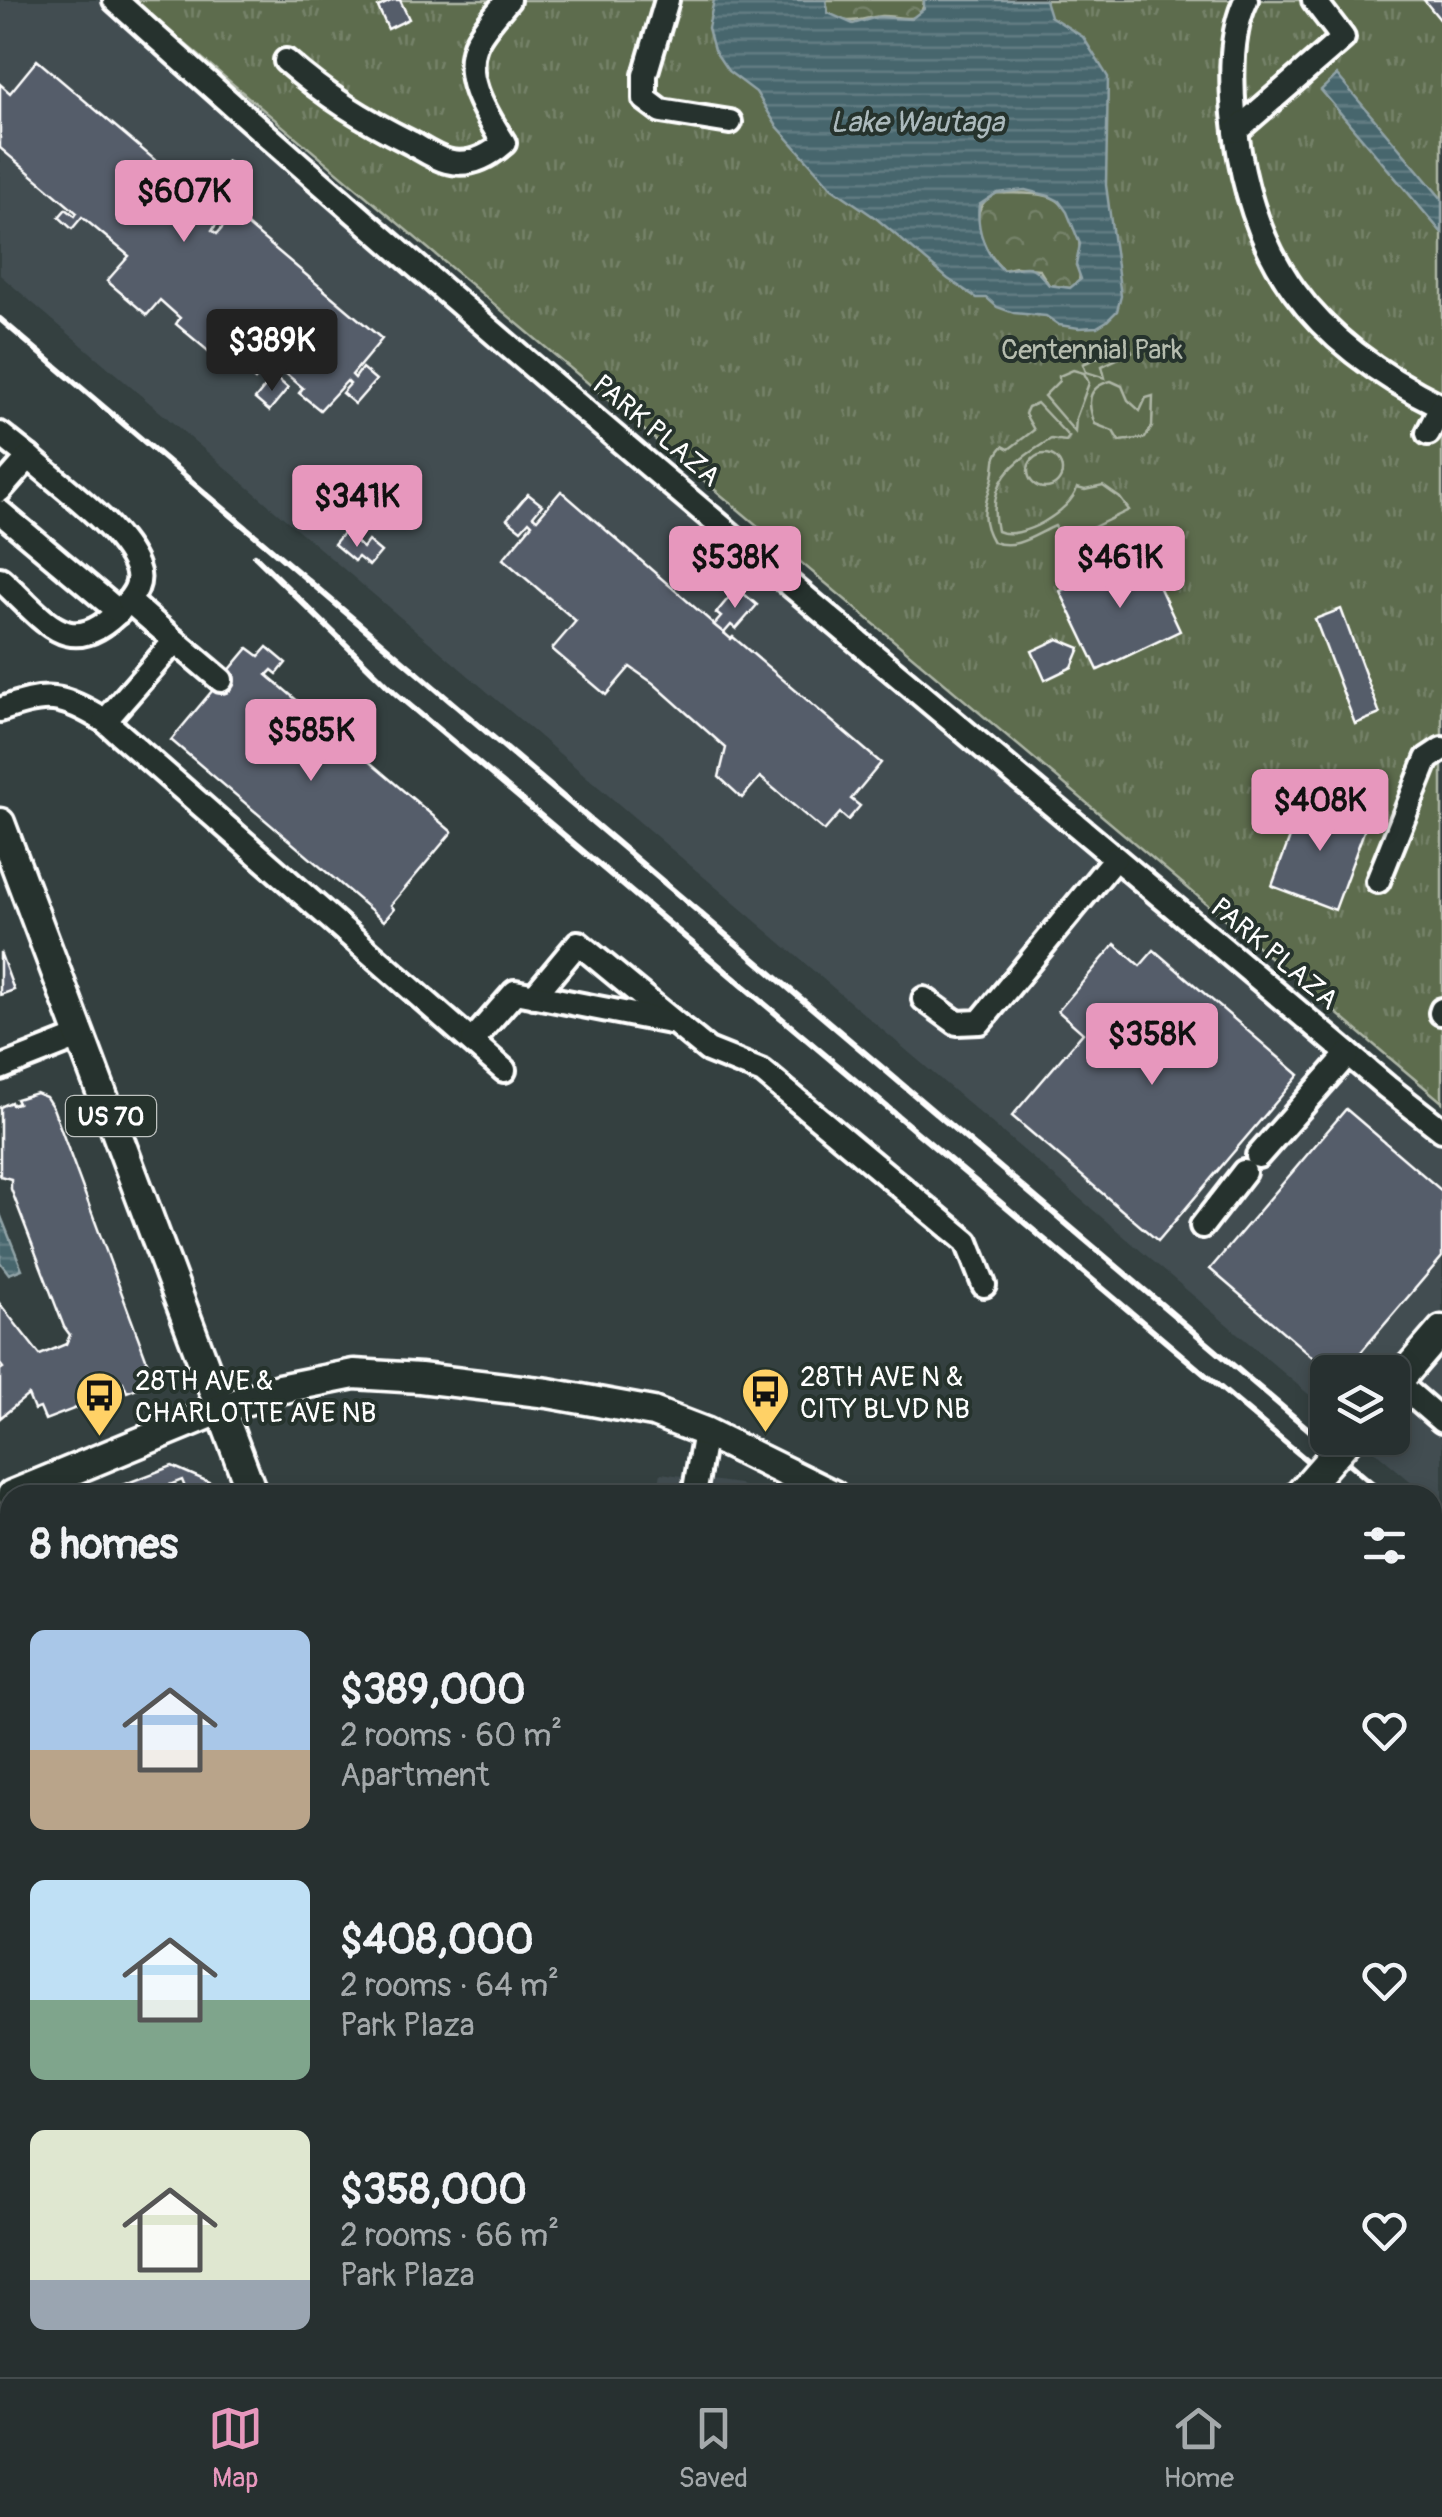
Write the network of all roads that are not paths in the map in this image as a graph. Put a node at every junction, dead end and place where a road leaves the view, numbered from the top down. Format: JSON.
{"nodes":[{"id":1,"x":116,"y":0,"type":"edge"},
{"id":2,"x":508,"y":0,"type":"edge"},
{"id":3,"x":667,"y":0,"type":"edge"},
{"id":4,"x":1246,"y":0,"type":"edge"},
{"id":5,"x":1314,"y":0,"type":"edge"},
{"id":6,"x":286,"y":62,"type":"dead end"},
{"id":7,"x":730,"y":122,"type":"dead end"},
{"id":8,"x":1236,"y":131,"type":"junction"},
{"id":9,"x":1441,"y":406,"type":"edge"},
{"id":10,"x":1428,"y":433,"type":"dead end"},
{"id":11,"x":0,"y":434,"type":"edge"},
{"id":12,"x":28,"y":457,"type":"junction"},
{"id":13,"x":0,"y":490,"type":"edge"},
{"id":14,"x":0,"y":512,"type":"edge"},
{"id":15,"x":0,"y":578,"type":"edge"},
{"id":16,"x":124,"y":606,"type":"junction"},
{"id":17,"x":175,"y":641,"type":"junction"},
{"id":18,"x":222,"y":680,"type":"dead end"},
{"id":19,"x":0,"y":710,"type":"edge"},
{"id":20,"x":105,"y":721,"type":"junction"},
{"id":21,"x":1442,"y":749,"type":"edge"},
{"id":22,"x":0,"y":823,"type":"edge"},
{"id":23,"x":1115,"y":858,"type":"junction"},
{"id":24,"x":1378,"y":880,"type":"dead end"},
{"id":25,"x":534,"y":996,"type":"junction"},
{"id":26,"x":924,"y":1000,"type":"dead end"},
{"id":27,"x":675,"y":1023,"type":"junction"},
{"id":28,"x":81,"y":1036,"type":"junction"},
{"id":29,"x":473,"y":1040,"type":"junction"},
{"id":30,"x":1348,"y":1054,"type":"junction"},
{"id":31,"x":0,"y":1068,"type":"edge"},
{"id":32,"x":504,"y":1070,"type":"dead end"},
{"id":33,"x":1442,"y":1130,"type":"edge"},
{"id":34,"x":1202,"y":1226,"type":"dead end"},
{"id":35,"x":984,"y":1285,"type":"dead end"},
{"id":36,"x":1442,"y":1330,"type":"edge"},
{"id":37,"x":1410,"y":1367,"type":"edge"},
{"id":38,"x":1410,"y":1396,"type":"edge"},
{"id":39,"x":221,"y":1409,"type":"junction"},
{"id":40,"x":1442,"y":1420,"type":"edge"},
{"id":41,"x":705,"y":1432,"type":"junction"},
{"id":42,"x":1334,"y":1455,"type":"edge"},
{"id":43,"x":37,"y":1485,"type":"edge"},
{"id":44,"x":249,"y":1485,"type":"edge"},
{"id":45,"x":696,"y":1485,"type":"edge"},
{"id":46,"x":813,"y":1485,"type":"edge"},
{"id":47,"x":1308,"y":1485,"type":"edge"}],
"edges":[{"from":1,"to":23,"type":"street","name":"PARK PLAZA"},
{"from":2,"to":6,"type":"street"},
{"from":3,"to":7,"type":"street"},
{"from":4,"to":8,"type":"street"},
{"from":5,"to":8,"type":"street"},
{"from":8,"to":9,"type":"street"},
{"from":9,"to":10,"type":"street"},
{"from":11,"to":12,"type":"street"},
{"from":12,"to":13,"type":"street"},
{"from":12,"to":16,"type":"street"},
{"from":14,"to":16,"type":"street"},
{"from":15,"to":16,"type":"street"},
{"from":16,"to":17,"type":"street"},
{"from":17,"to":18,"type":"street"},
{"from":17,"to":20,"type":"street"},
{"from":19,"to":20,"type":"street"},
{"from":20,"to":29,"type":"street"},
{"from":21,"to":24,"type":"street"},
{"from":22,"to":28,"type":"main road","number":"US 70"},
{"from":23,"to":26,"type":"street"},
{"from":23,"to":30,"type":"street","name":"PARK PLAZA"},
{"from":25,"to":27,"type":"street"},
{"from":25,"to":27,"type":"street"},
{"from":25,"to":29,"type":"street"},
{"from":27,"to":35,"type":"street"},
{"from":28,"to":31,"type":"street"},
{"from":28,"to":39,"type":"main road","number":"US 70"},
{"from":29,"to":32,"type":"street"},
{"from":30,"to":33,"type":"street","name":"PARK PLAZA"},
{"from":30,"to":34,"type":"street"},
{"from":36,"to":37,"type":"main road"},
{"from":38,"to":40,"type":"street"},
{"from":39,"to":41,"type":"main road"},
{"from":39,"to":43,"type":"main road"},
{"from":39,"to":44,"type":"main road","number":"US 70"},
{"from":41,"to":45,"type":"street"},
{"from":41,"to":46,"type":"main road"},
{"from":42,"to":47,"type":"main road","bridge":true}]}
